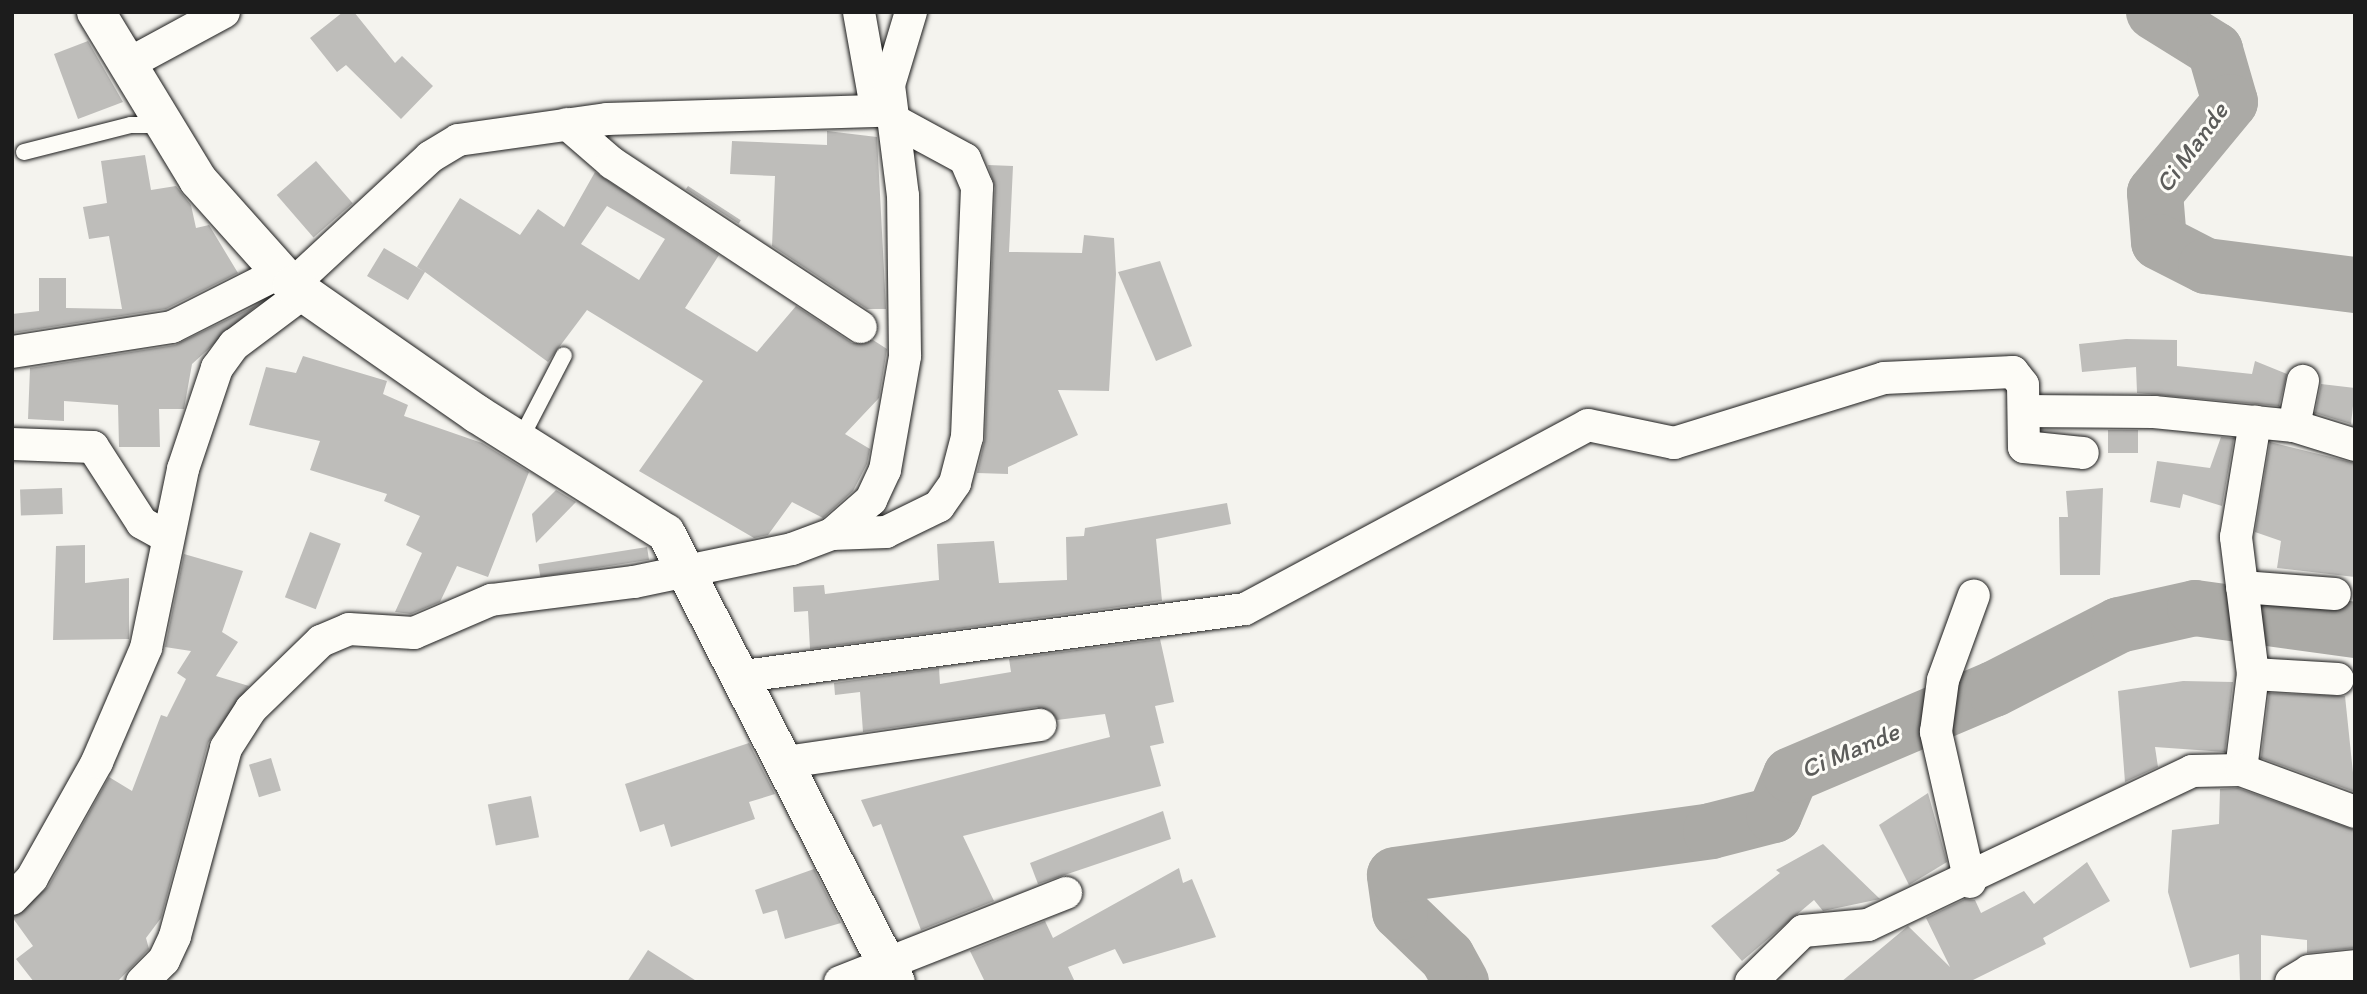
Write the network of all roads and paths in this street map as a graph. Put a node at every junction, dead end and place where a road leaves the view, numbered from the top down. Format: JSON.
{"nodes":[{"id":1,"x":96,"y":12,"type":"edge"},
{"id":2,"x":223,"y":12,"type":"edge"},
{"id":3,"x":859,"y":12,"type":"edge"},
{"id":4,"x":911,"y":12,"type":"edge"},
{"id":5,"x":128,"y":64,"type":"junction"},
{"id":6,"x":889,"y":116,"type":"junction"},
{"id":7,"x":567,"y":124,"type":"junction"},
{"id":8,"x":160,"y":125,"type":"junction"},
{"id":9,"x":24,"y":152,"type":"dead end"},
{"id":10,"x":291,"y":284,"type":"junction"},
{"id":11,"x":861,"y":327,"type":"dead end"},
{"id":12,"x":12,"y":352,"type":"edge"},
{"id":13,"x":564,"y":355,"type":"dead end"},
{"id":14,"x":2303,"y":381,"type":"dead end"},
{"id":15,"x":2024,"y":411,"type":"junction"},
{"id":16,"x":2255,"y":422,"type":"junction"},
{"id":17,"x":2294,"y":426,"type":"junction"},
{"id":18,"x":521,"y":439,"type":"junction"},
{"id":19,"x":12,"y":444,"type":"edge"},
{"id":20,"x":2355,"y":446,"type":"edge"},
{"id":21,"x":2083,"y":453,"type":"dead end"},
{"id":22,"x":832,"y":534,"type":"junction"},
{"id":23,"x":167,"y":537,"type":"junction"},
{"id":24,"x":691,"y":571,"type":"junction"},
{"id":25,"x":2335,"y":594,"type":"dead end"},
{"id":26,"x":1974,"y":595,"type":"dead end"},
{"id":27,"x":2243,"y":595,"type":"junction"},
{"id":28,"x":2251,"y":662,"type":"junction"},
{"id":29,"x":744,"y":676,"type":"junction"},
{"id":30,"x":2338,"y":679,"type":"dead end"},
{"id":31,"x":1040,"y":725,"type":"dead end"},
{"id":32,"x":786,"y":762,"type":"junction"},
{"id":33,"x":2241,"y":770,"type":"junction"},
{"id":34,"x":2355,"y":813,"type":"edge"},
{"id":35,"x":1970,"y":882,"type":"junction"},
{"id":36,"x":1066,"y":893,"type":"dead end"},
{"id":37,"x":12,"y":899,"type":"edge"},
{"id":38,"x":2355,"y":966,"type":"edge"},
{"id":39,"x":892,"y":973,"type":"edge"},
{"id":40,"x":142,"y":982,"type":"edge"},
{"id":41,"x":840,"y":982,"type":"edge"},
{"id":42,"x":1751,"y":982,"type":"edge"},
{"id":43,"x":2291,"y":982,"type":"edge"}],
"edges":[{"from":1,"to":5,"type":"main road"},
{"from":2,"to":5,"type":"street"},
{"from":3,"to":6,"type":"street"},
{"from":4,"to":6,"type":"street"},
{"from":5,"to":8,"type":"main road"},
{"from":6,"to":7,"type":"street"},
{"from":6,"to":22,"type":"street"},
{"from":6,"to":22,"type":"street"},
{"from":7,"to":10,"type":"street"},
{"from":7,"to":11,"type":"street"},
{"from":8,"to":9,"type":"lane"},
{"from":8,"to":10,"type":"main road"},
{"from":10,"to":12,"type":"street"},
{"from":10,"to":18,"type":"main road"},
{"from":10,"to":23,"type":"street"},
{"from":13,"to":18,"type":"lane"},
{"from":14,"to":17,"type":"street"},
{"from":15,"to":16,"type":"street"},
{"from":15,"to":21,"type":"street"},
{"from":15,"to":29,"type":"street"},
{"from":16,"to":17,"type":"street"},
{"from":16,"to":27,"type":"street"},
{"from":17,"to":20,"type":"street"},
{"from":18,"to":24,"type":"main road"},
{"from":19,"to":23,"type":"street"},
{"from":22,"to":24,"type":"street"},
{"from":23,"to":37,"type":"street"},
{"from":24,"to":29,"type":"main road"},
{"from":24,"to":40,"type":"street"},
{"from":25,"to":27,"type":"street"},
{"from":26,"to":35,"type":"street"},
{"from":27,"to":28,"type":"street"},
{"from":28,"to":30,"type":"street"},
{"from":28,"to":33,"type":"street"},
{"from":29,"to":32,"type":"main road"},
{"from":31,"to":32,"type":"street"},
{"from":32,"to":39,"type":"main road"},
{"from":33,"to":34,"type":"street"},
{"from":33,"to":35,"type":"street"},
{"from":35,"to":42,"type":"street"},
{"from":36,"to":39,"type":"street"},
{"from":38,"to":43,"type":"street"},
{"from":39,"to":41,"type":"street"}]}
